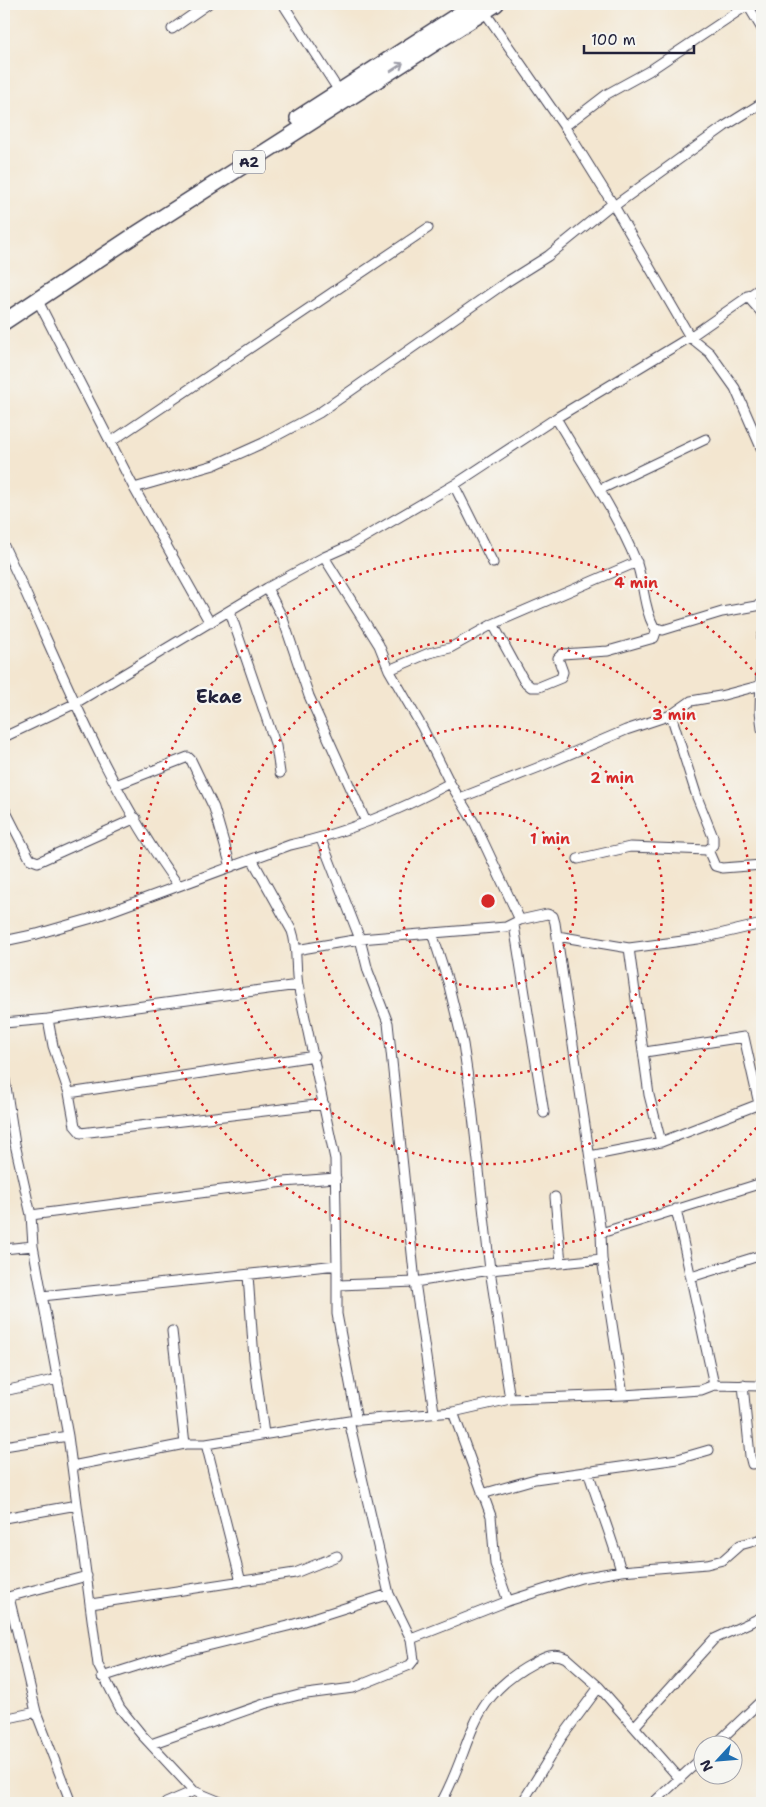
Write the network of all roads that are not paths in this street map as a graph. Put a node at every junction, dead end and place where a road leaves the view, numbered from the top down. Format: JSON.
{"nodes":[{"id":1,"x":208,"y":4,"type":"edge"},
{"id":2,"x":283,"y":4,"type":"edge"},
{"id":3,"x":748,"y":4,"type":"edge"},
{"id":4,"x":484,"y":6,"type":"edge"},
{"id":5,"x":172,"y":28,"type":"dead end"},
{"id":6,"x":762,"y":29,"type":"edge"},
{"id":7,"x":340,"y":91,"type":"junction"},
{"id":8,"x":762,"y":103,"type":"edge"},
{"id":9,"x":564,"y":127,"type":"junction"},
{"id":10,"x":613,"y":205,"type":"junction"},
{"id":11,"x":428,"y":228,"type":"dead end"},
{"id":12,"x":762,"y":287,"type":"edge"},
{"id":13,"x":747,"y":296,"type":"junction"},
{"id":14,"x":38,"y":301,"type":"junction"},
{"id":15,"x":4,"y":312,"type":"edge"},
{"id":16,"x":762,"y":314,"type":"edge"},
{"id":17,"x":4,"y":322,"type":"edge"},
{"id":18,"x":690,"y":336,"type":"junction"},
{"id":19,"x":556,"y":418,"type":"junction"},
{"id":20,"x":706,"y":439,"type":"dead end"},
{"id":21,"x":112,"y":441,"type":"junction"},
{"id":22,"x":762,"y":450,"type":"edge"},
{"id":23,"x":454,"y":485,"type":"junction"},
{"id":24,"x":134,"y":488,"type":"junction"},
{"id":25,"x":601,"y":489,"type":"junction"},
{"id":26,"x":4,"y":546,"type":"edge"},
{"id":27,"x":324,"y":556,"type":"junction"},
{"id":28,"x":637,"y":562,"type":"junction"},
{"id":29,"x":494,"y":563,"type":"dead end"},
{"id":30,"x":267,"y":588,"type":"junction"},
{"id":31,"x":762,"y":605,"type":"edge"},
{"id":32,"x":230,"y":612,"type":"junction"},
{"id":33,"x":210,"y":623,"type":"junction"},
{"id":34,"x":493,"y":624,"type":"junction"},
{"id":35,"x":657,"y":629,"type":"junction"},
{"id":36,"x":762,"y":636,"type":"edge"},
{"id":37,"x":389,"y":670,"type":"junction"},
{"id":38,"x":762,"y":685,"type":"edge"},
{"id":39,"x":74,"y":704,"type":"junction"},
{"id":40,"x":671,"y":715,"type":"junction"},
{"id":41,"x":762,"y":729,"type":"edge"},
{"id":42,"x":4,"y":737,"type":"edge"},
{"id":43,"x":280,"y":773,"type":"dead end"},
{"id":44,"x":116,"y":784,"type":"junction"},
{"id":45,"x":450,"y":784,"type":"junction"},
{"id":46,"x":460,"y":798,"type":"junction"},
{"id":47,"x":4,"y":808,"type":"edge"},
{"id":48,"x":136,"y":818,"type":"junction"},
{"id":49,"x":366,"y":822,"type":"junction"},
{"id":50,"x":321,"y":838,"type":"junction"},
{"id":51,"x":708,"y":850,"type":"junction"},
{"id":52,"x":252,"y":859,"type":"junction"},
{"id":53,"x":578,"y":859,"type":"dead end"},
{"id":54,"x":762,"y":865,"type":"edge"},
{"id":55,"x":231,"y":868,"type":"junction"},
{"id":56,"x":178,"y":885,"type":"junction"},
{"id":57,"x":517,"y":922,"type":"junction"},
{"id":58,"x":762,"y":924,"type":"edge"},
{"id":59,"x":432,"y":933,"type":"junction"},
{"id":60,"x":557,"y":936,"type":"junction"},
{"id":61,"x":360,"y":939,"type":"junction"},
{"id":62,"x":4,"y":941,"type":"edge"},
{"id":63,"x":629,"y":948,"type":"junction"},
{"id":64,"x":296,"y":950,"type":"junction"},
{"id":65,"x":298,"y":985,"type":"junction"},
{"id":66,"x":48,"y":1019,"type":"junction"},
{"id":67,"x":4,"y":1023,"type":"edge"},
{"id":68,"x":645,"y":1052,"type":"junction"},
{"id":69,"x":314,"y":1056,"type":"junction"},
{"id":70,"x":4,"y":1074,"type":"edge"},
{"id":71,"x":69,"y":1093,"type":"junction"},
{"id":72,"x":324,"y":1104,"type":"junction"},
{"id":73,"x":761,"y":1104,"type":"edge"},
{"id":74,"x":544,"y":1113,"type":"dead end"},
{"id":75,"x":661,"y":1142,"type":"junction"},
{"id":76,"x":590,"y":1156,"type":"junction"},
{"id":77,"x":336,"y":1178,"type":"junction"},
{"id":78,"x":762,"y":1184,"type":"edge"},
{"id":79,"x":555,"y":1197,"type":"dead end"},
{"id":80,"x":676,"y":1209,"type":"junction"},
{"id":81,"x":31,"y":1215,"type":"junction"},
{"id":82,"x":601,"y":1232,"type":"junction"},
{"id":83,"x":33,"y":1246,"type":"junction"},
{"id":84,"x":4,"y":1249,"type":"edge"},
{"id":85,"x":762,"y":1255,"type":"edge"},
{"id":86,"x":602,"y":1260,"type":"junction"},
{"id":87,"x":561,"y":1263,"type":"junction"},
{"id":88,"x":337,"y":1265,"type":"junction"},
{"id":89,"x":490,"y":1270,"type":"junction"},
{"id":90,"x":248,"y":1275,"type":"junction"},
{"id":91,"x":691,"y":1277,"type":"junction"},
{"id":92,"x":415,"y":1282,"type":"junction"},
{"id":93,"x":339,"y":1285,"type":"junction"},
{"id":94,"x":42,"y":1296,"type":"junction"},
{"id":95,"x":172,"y":1330,"type":"dead end"},
{"id":96,"x":58,"y":1379,"type":"junction"},
{"id":97,"x":714,"y":1385,"type":"junction"},
{"id":98,"x":743,"y":1385,"type":"junction"},
{"id":99,"x":762,"y":1386,"type":"edge"},
{"id":100,"x":4,"y":1391,"type":"edge"},
{"id":101,"x":622,"y":1395,"type":"junction"},
{"id":102,"x":510,"y":1399,"type":"junction"},
{"id":103,"x":434,"y":1412,"type":"junction"},
{"id":104,"x":453,"y":1412,"type":"junction"},
{"id":105,"x":353,"y":1421,"type":"junction"},
{"id":106,"x":264,"y":1434,"type":"junction"},
{"id":107,"x":68,"y":1436,"type":"junction"},
{"id":108,"x":185,"y":1444,"type":"junction"},
{"id":109,"x":206,"y":1444,"type":"junction"},
{"id":110,"x":4,"y":1446,"type":"edge"},
{"id":111,"x":709,"y":1450,"type":"dead end"},
{"id":112,"x":762,"y":1464,"type":"edge"},
{"id":113,"x":72,"y":1466,"type":"junction"},
{"id":114,"x":588,"y":1471,"type":"junction"},
{"id":115,"x":482,"y":1494,"type":"junction"},
{"id":116,"x":78,"y":1506,"type":"junction"},
{"id":117,"x":4,"y":1518,"type":"edge"},
{"id":118,"x":762,"y":1539,"type":"edge"},
{"id":119,"x":337,"y":1556,"type":"dead end"},
{"id":120,"x":621,"y":1571,"type":"junction"},
{"id":121,"x":87,"y":1576,"type":"junction"},
{"id":122,"x":242,"y":1582,"type":"junction"},
{"id":123,"x":390,"y":1594,"type":"junction"},
{"id":124,"x":6,"y":1597,"type":"edge"},
{"id":125,"x":508,"y":1601,"type":"junction"},
{"id":126,"x":91,"y":1604,"type":"junction"},
{"id":127,"x":762,"y":1617,"type":"edge"},
{"id":128,"x":411,"y":1639,"type":"junction"},
{"id":129,"x":102,"y":1677,"type":"junction"},
{"id":130,"x":599,"y":1687,"type":"junction"},
{"id":131,"x":762,"y":1700,"type":"edge"},
{"id":132,"x":36,"y":1712,"type":"junction"},
{"id":133,"x":4,"y":1719,"type":"edge"},
{"id":134,"x":636,"y":1726,"type":"junction"},
{"id":135,"x":726,"y":1734,"type":"edge"},
{"id":136,"x":151,"y":1744,"type":"junction"},
{"id":137,"x":694,"y":1765,"type":"edge"},
{"id":138,"x":680,"y":1778,"type":"junction"},
{"id":139,"x":194,"y":1791,"type":"junction"},
{"id":140,"x":71,"y":1803,"type":"edge"},
{"id":141,"x":166,"y":1803,"type":"edge"},
{"id":142,"x":223,"y":1803,"type":"edge"},
{"id":143,"x":441,"y":1803,"type":"edge"},
{"id":144,"x":522,"y":1803,"type":"edge"},
{"id":145,"x":653,"y":1803,"type":"edge"}],
"edges":[{"from":1,"to":5,"type":"street"},
{"from":2,"to":7,"type":"street"},
{"from":3,"to":6,"type":"street"},
{"from":3,"to":9,"type":"street"},
{"from":4,"to":7,"type":"highway","number":"A2"},
{"from":4,"to":9,"type":"street"},
{"from":14,"to":4,"type":"highway","number":"A2","one_way":true},
{"from":7,"to":15,"type":"highway","number":"A2"},
{"from":8,"to":10,"type":"street"},
{"from":9,"to":10,"type":"street"},
{"from":10,"to":18,"type":"street"},
{"from":10,"to":24,"type":"street"},
{"from":11,"to":21,"type":"street"},
{"from":12,"to":13,"type":"street"},
{"from":13,"to":16,"type":"street"},
{"from":13,"to":18,"type":"street"},
{"from":14,"to":17,"type":"highway","number":"A2"},
{"from":14,"to":21,"type":"street"},
{"from":18,"to":19,"type":"street"},
{"from":18,"to":22,"type":"street"},
{"from":19,"to":23,"type":"street"},
{"from":19,"to":25,"type":"street"},
{"from":20,"to":25,"type":"street"},
{"from":21,"to":24,"type":"street"},
{"from":23,"to":27,"type":"street"},
{"from":23,"to":29,"type":"street"},
{"from":24,"to":33,"type":"street"},
{"from":25,"to":28,"type":"street"},
{"from":26,"to":39,"type":"street"},
{"from":27,"to":30,"type":"street"},
{"from":27,"to":37,"type":"street"},
{"from":28,"to":34,"type":"street"},
{"from":28,"to":35,"type":"street"},
{"from":30,"to":32,"type":"street"},
{"from":30,"to":49,"type":"street"},
{"from":31,"to":35,"type":"street"},
{"from":32,"to":33,"type":"street"},
{"from":32,"to":43,"type":"street"},
{"from":33,"to":39,"type":"street"},
{"from":34,"to":35,"type":"street"},
{"from":34,"to":37,"type":"street"},
{"from":36,"to":38,"type":"street"},
{"from":37,"to":45,"type":"street"},
{"from":38,"to":40,"type":"street"},
{"from":38,"to":41,"type":"street"},
{"from":39,"to":42,"type":"street"},
{"from":39,"to":44,"type":"street"},
{"from":40,"to":46,"type":"street"},
{"from":40,"to":51,"type":"street"},
{"from":44,"to":48,"type":"street"},
{"from":44,"to":55,"type":"street"},
{"from":45,"to":46,"type":"street"},
{"from":45,"to":49,"type":"street"},
{"from":46,"to":57,"type":"street"},
{"from":47,"to":48,"type":"street"},
{"from":48,"to":56,"type":"street"},
{"from":49,"to":50,"type":"street"},
{"from":50,"to":52,"type":"street"},
{"from":50,"to":61,"type":"street"},
{"from":51,"to":53,"type":"street"},
{"from":51,"to":54,"type":"street"},
{"from":52,"to":55,"type":"street"},
{"from":52,"to":64,"type":"street"},
{"from":55,"to":56,"type":"street"},
{"from":56,"to":62,"type":"street"},
{"from":57,"to":59,"type":"street"},
{"from":57,"to":60,"type":"street"},
{"from":57,"to":74,"type":"street"},
{"from":58,"to":63,"type":"street"},
{"from":59,"to":61,"type":"street"},
{"from":59,"to":89,"type":"street"},
{"from":60,"to":63,"type":"street"},
{"from":60,"to":76,"type":"street"},
{"from":61,"to":64,"type":"street"},
{"from":61,"to":92,"type":"street"},
{"from":63,"to":68,"type":"street"},
{"from":64,"to":65,"type":"street"},
{"from":65,"to":66,"type":"street"},
{"from":65,"to":69,"type":"street"},
{"from":66,"to":67,"type":"street"},
{"from":66,"to":71,"type":"street"},
{"from":68,"to":73,"type":"street"},
{"from":68,"to":75,"type":"street"},
{"from":69,"to":71,"type":"street"},
{"from":69,"to":72,"type":"street"},
{"from":70,"to":81,"type":"street"},
{"from":71,"to":72,"type":"street"},
{"from":72,"to":77,"type":"street"},
{"from":73,"to":75,"type":"street"},
{"from":75,"to":76,"type":"street"},
{"from":76,"to":82,"type":"street"},
{"from":77,"to":81,"type":"street"},
{"from":77,"to":88,"type":"street"},
{"from":78,"to":80,"type":"street"},
{"from":79,"to":87,"type":"street"},
{"from":80,"to":82,"type":"street"},
{"from":80,"to":91,"type":"street"},
{"from":81,"to":83,"type":"street"},
{"from":82,"to":86,"type":"street"},
{"from":83,"to":84,"type":"street"},
{"from":83,"to":94,"type":"street"},
{"from":85,"to":91,"type":"street"},
{"from":86,"to":87,"type":"street"},
{"from":86,"to":101,"type":"street"},
{"from":87,"to":89,"type":"street"},
{"from":88,"to":90,"type":"street"},
{"from":88,"to":93,"type":"street"},
{"from":89,"to":92,"type":"street"},
{"from":89,"to":102,"type":"street"},
{"from":90,"to":94,"type":"street"},
{"from":90,"to":106,"type":"street"},
{"from":91,"to":97,"type":"street"},
{"from":92,"to":93,"type":"street"},
{"from":92,"to":103,"type":"street"},
{"from":93,"to":105,"type":"street"},
{"from":94,"to":96,"type":"street"},
{"from":95,"to":108,"type":"street"},
{"from":96,"to":100,"type":"street"},
{"from":96,"to":107,"type":"street"},
{"from":97,"to":98,"type":"street"},
{"from":97,"to":101,"type":"street"},
{"from":98,"to":99,"type":"street"},
{"from":98,"to":112,"type":"street"},
{"from":101,"to":102,"type":"street"},
{"from":102,"to":104,"type":"street"},
{"from":103,"to":104,"type":"street"},
{"from":103,"to":105,"type":"street"},
{"from":104,"to":115,"type":"street"},
{"from":105,"to":106,"type":"street"},
{"from":105,"to":123,"type":"street"},
{"from":106,"to":109,"type":"street"},
{"from":107,"to":110,"type":"street"},
{"from":107,"to":113,"type":"street"},
{"from":108,"to":109,"type":"street"},
{"from":108,"to":113,"type":"street"},
{"from":109,"to":122,"type":"street"},
{"from":111,"to":114,"type":"street"},
{"from":113,"to":116,"type":"street"},
{"from":114,"to":115,"type":"street"},
{"from":114,"to":120,"type":"street"},
{"from":115,"to":125,"type":"street"},
{"from":116,"to":117,"type":"street"},
{"from":116,"to":121,"type":"street"},
{"from":118,"to":120,"type":"street"},
{"from":119,"to":122,"type":"street"},
{"from":120,"to":125,"type":"street"},
{"from":121,"to":124,"type":"street"},
{"from":121,"to":126,"type":"street"},
{"from":122,"to":126,"type":"street"},
{"from":123,"to":128,"type":"street"},
{"from":123,"to":129,"type":"street"},
{"from":124,"to":132,"type":"street"},
{"from":125,"to":128,"type":"street"},
{"from":126,"to":129,"type":"street"},
{"from":127,"to":134,"type":"street"},
{"from":128,"to":136,"type":"street"},
{"from":129,"to":136,"type":"street"},
{"from":130,"to":134,"type":"street"},
{"from":130,"to":143,"type":"street"},
{"from":130,"to":144,"type":"street"},
{"from":131,"to":135,"type":"street"},
{"from":132,"to":133,"type":"street"},
{"from":132,"to":140,"type":"street"},
{"from":134,"to":138,"type":"street"},
{"from":136,"to":139,"type":"street"},
{"from":137,"to":138,"type":"street"},
{"from":138,"to":145,"type":"street"},
{"from":139,"to":141,"type":"street"},
{"from":139,"to":142,"type":"street"}]}
